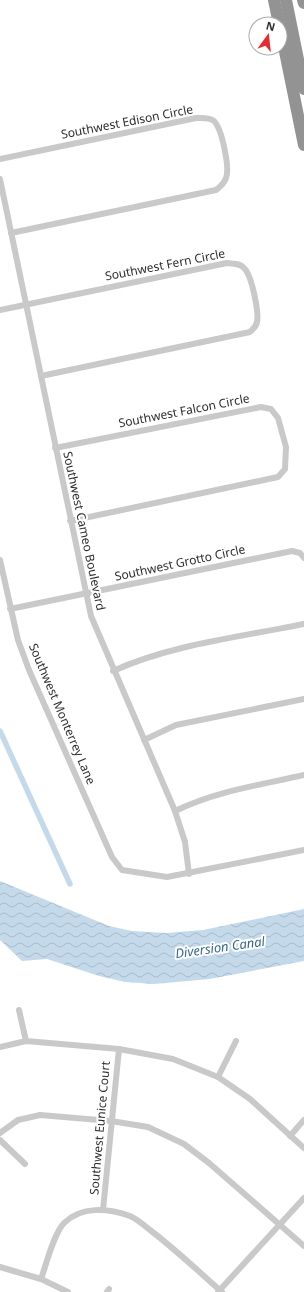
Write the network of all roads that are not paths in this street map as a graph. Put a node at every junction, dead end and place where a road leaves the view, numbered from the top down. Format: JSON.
{"nodes":[{"id":1,"x":274,"y":0,"type":"edge"},
{"id":2,"x":286,"y":0,"type":"edge"},
{"id":3,"x":303,"y":0,"type":"edge"},
{"id":4,"x":304,"y":3,"type":"edge"},
{"id":5,"x":277,"y":16,"type":"edge"},
{"id":6,"x":286,"y":56,"type":"edge"},
{"id":7,"x":304,"y":89,"type":"edge"},
{"id":8,"x":304,"y":145,"type":"edge"},
{"id":9,"x":0,"y":159,"type":"edge"},
{"id":10,"x":0,"y":179,"type":"edge"},
{"id":11,"x":11,"y":233,"type":"junction"},
{"id":12,"x":26,"y":304,"type":"junction"},
{"id":13,"x":0,"y":310,"type":"edge"},
{"id":14,"x":41,"y":376,"type":"junction"},
{"id":15,"x":55,"y":448,"type":"junction"},
{"id":16,"x":70,"y":521,"type":"junction"},
{"id":17,"x":304,"y":558,"type":"edge"},
{"id":18,"x":0,"y":560,"type":"edge"},
{"id":19,"x":85,"y":594,"type":"junction"},
{"id":20,"x":10,"y":609,"type":"junction"},
{"id":21,"x":304,"y":624,"type":"edge"},
{"id":22,"x":113,"y":671,"type":"junction"},
{"id":23,"x":304,"y":699,"type":"edge"},
{"id":24,"x":144,"y":740,"type":"junction"},
{"id":25,"x":304,"y":775,"type":"edge"},
{"id":26,"x":175,"y":811,"type":"junction"},
{"id":27,"x":304,"y":850,"type":"edge"},
{"id":28,"x":189,"y":874,"type":"junction"},
{"id":29,"x":19,"y":1010,"type":"dead end"},
{"id":30,"x":26,"y":1041,"type":"junction"},
{"id":31,"x":236,"y":1041,"type":"dead end"},
{"id":32,"x":0,"y":1047,"type":"edge"},
{"id":33,"x":119,"y":1049,"type":"junction"},
{"id":34,"x":218,"y":1077,"type":"junction"},
{"id":35,"x":304,"y":1120,"type":"edge"},
{"id":36,"x":111,"y":1121,"type":"junction"},
{"id":37,"x":0,"y":1133,"type":"edge"},
{"id":38,"x":290,"y":1136,"type":"junction"},
{"id":39,"x":0,"y":1140,"type":"edge"},
{"id":40,"x":304,"y":1148,"type":"edge"},
{"id":41,"x":25,"y":1164,"type":"dead end"},
{"id":42,"x":304,"y":1198,"type":"edge"},
{"id":43,"x":103,"y":1210,"type":"junction"},
{"id":44,"x":280,"y":1226,"type":"junction"},
{"id":45,"x":304,"y":1246,"type":"edge"},
{"id":46,"x":0,"y":1267,"type":"edge"},
{"id":47,"x":41,"y":1280,"type":"junction"},
{"id":48,"x":220,"y":1291,"type":"edge"},
{"id":49,"x":68,"y":1292,"type":"edge"}],
"edges":[{"from":1,"to":5,"type":"highway"},
{"from":2,"to":7,"type":"highway"},
{"from":3,"to":4,"type":"highway"},
{"from":6,"to":8,"type":"highway"},
{"from":9,"to":11,"type":"street","name":"Southwest Edison Circle"},
{"from":10,"to":11,"type":"street","name":"Southwest Cameo Boulevard"},
{"from":11,"to":12,"type":"street","name":"Southwest Cameo Boulevard"},
{"from":12,"to":13,"type":"street","name":"Southwest Fern Circle"},
{"from":12,"to":14,"type":"street","name":"Southwest Cameo Boulevard"},
{"from":12,"to":14,"type":"street","name":"Southwest Fern Circle"},
{"from":14,"to":15,"type":"street","name":"Southwest Cameo Boulevard"},
{"from":15,"to":16,"type":"street","name":"Southwest Cameo Boulevard"},
{"from":15,"to":16,"type":"street","name":"Southwest Falcon Circle"},
{"from":16,"to":19,"type":"street","name":"Southwest Cameo Boulevard"},
{"from":17,"to":19,"type":"street","name":"Southwest Grotto Circle"},
{"from":18,"to":20,"type":"street","name":"Southwest Monterrey Lane"},
{"from":19,"to":20,"type":"street","name":"Southwest Grotto Circle"},
{"from":19,"to":22,"type":"street","name":"Southwest Cameo Boulevard"},
{"from":20,"to":28,"type":"street","name":"Southwest Monterrey Lane"},
{"from":21,"to":22,"type":"street"},
{"from":22,"to":24,"type":"street","name":"Southwest Cameo Boulevard"},
{"from":23,"to":24,"type":"street"},
{"from":24,"to":26,"type":"street","name":"Southwest Cameo Boulevard"},
{"from":25,"to":26,"type":"street"},
{"from":26,"to":28,"type":"street","name":"Southwest Cameo Boulevard"},
{"from":27,"to":28,"type":"street"},
{"from":29,"to":30,"type":"street"},
{"from":30,"to":32,"type":"street"},
{"from":30,"to":33,"type":"street"},
{"from":31,"to":34,"type":"street"},
{"from":33,"to":34,"type":"street"},
{"from":33,"to":36,"type":"street","name":"Southwest Eunice Court"},
{"from":34,"to":38,"type":"street"},
{"from":35,"to":38,"type":"street"},
{"from":36,"to":37,"type":"street"},
{"from":36,"to":43,"type":"street","name":"Southwest Eunice Court"},
{"from":36,"to":44,"type":"street"},
{"from":38,"to":40,"type":"street"},
{"from":39,"to":41,"type":"street"},
{"from":42,"to":44,"type":"street"},
{"from":43,"to":47,"type":"street"},
{"from":43,"to":48,"type":"street"},
{"from":44,"to":45,"type":"street"},
{"from":44,"to":48,"type":"street"},
{"from":46,"to":47,"type":"street"},
{"from":47,"to":49,"type":"street"}]}
